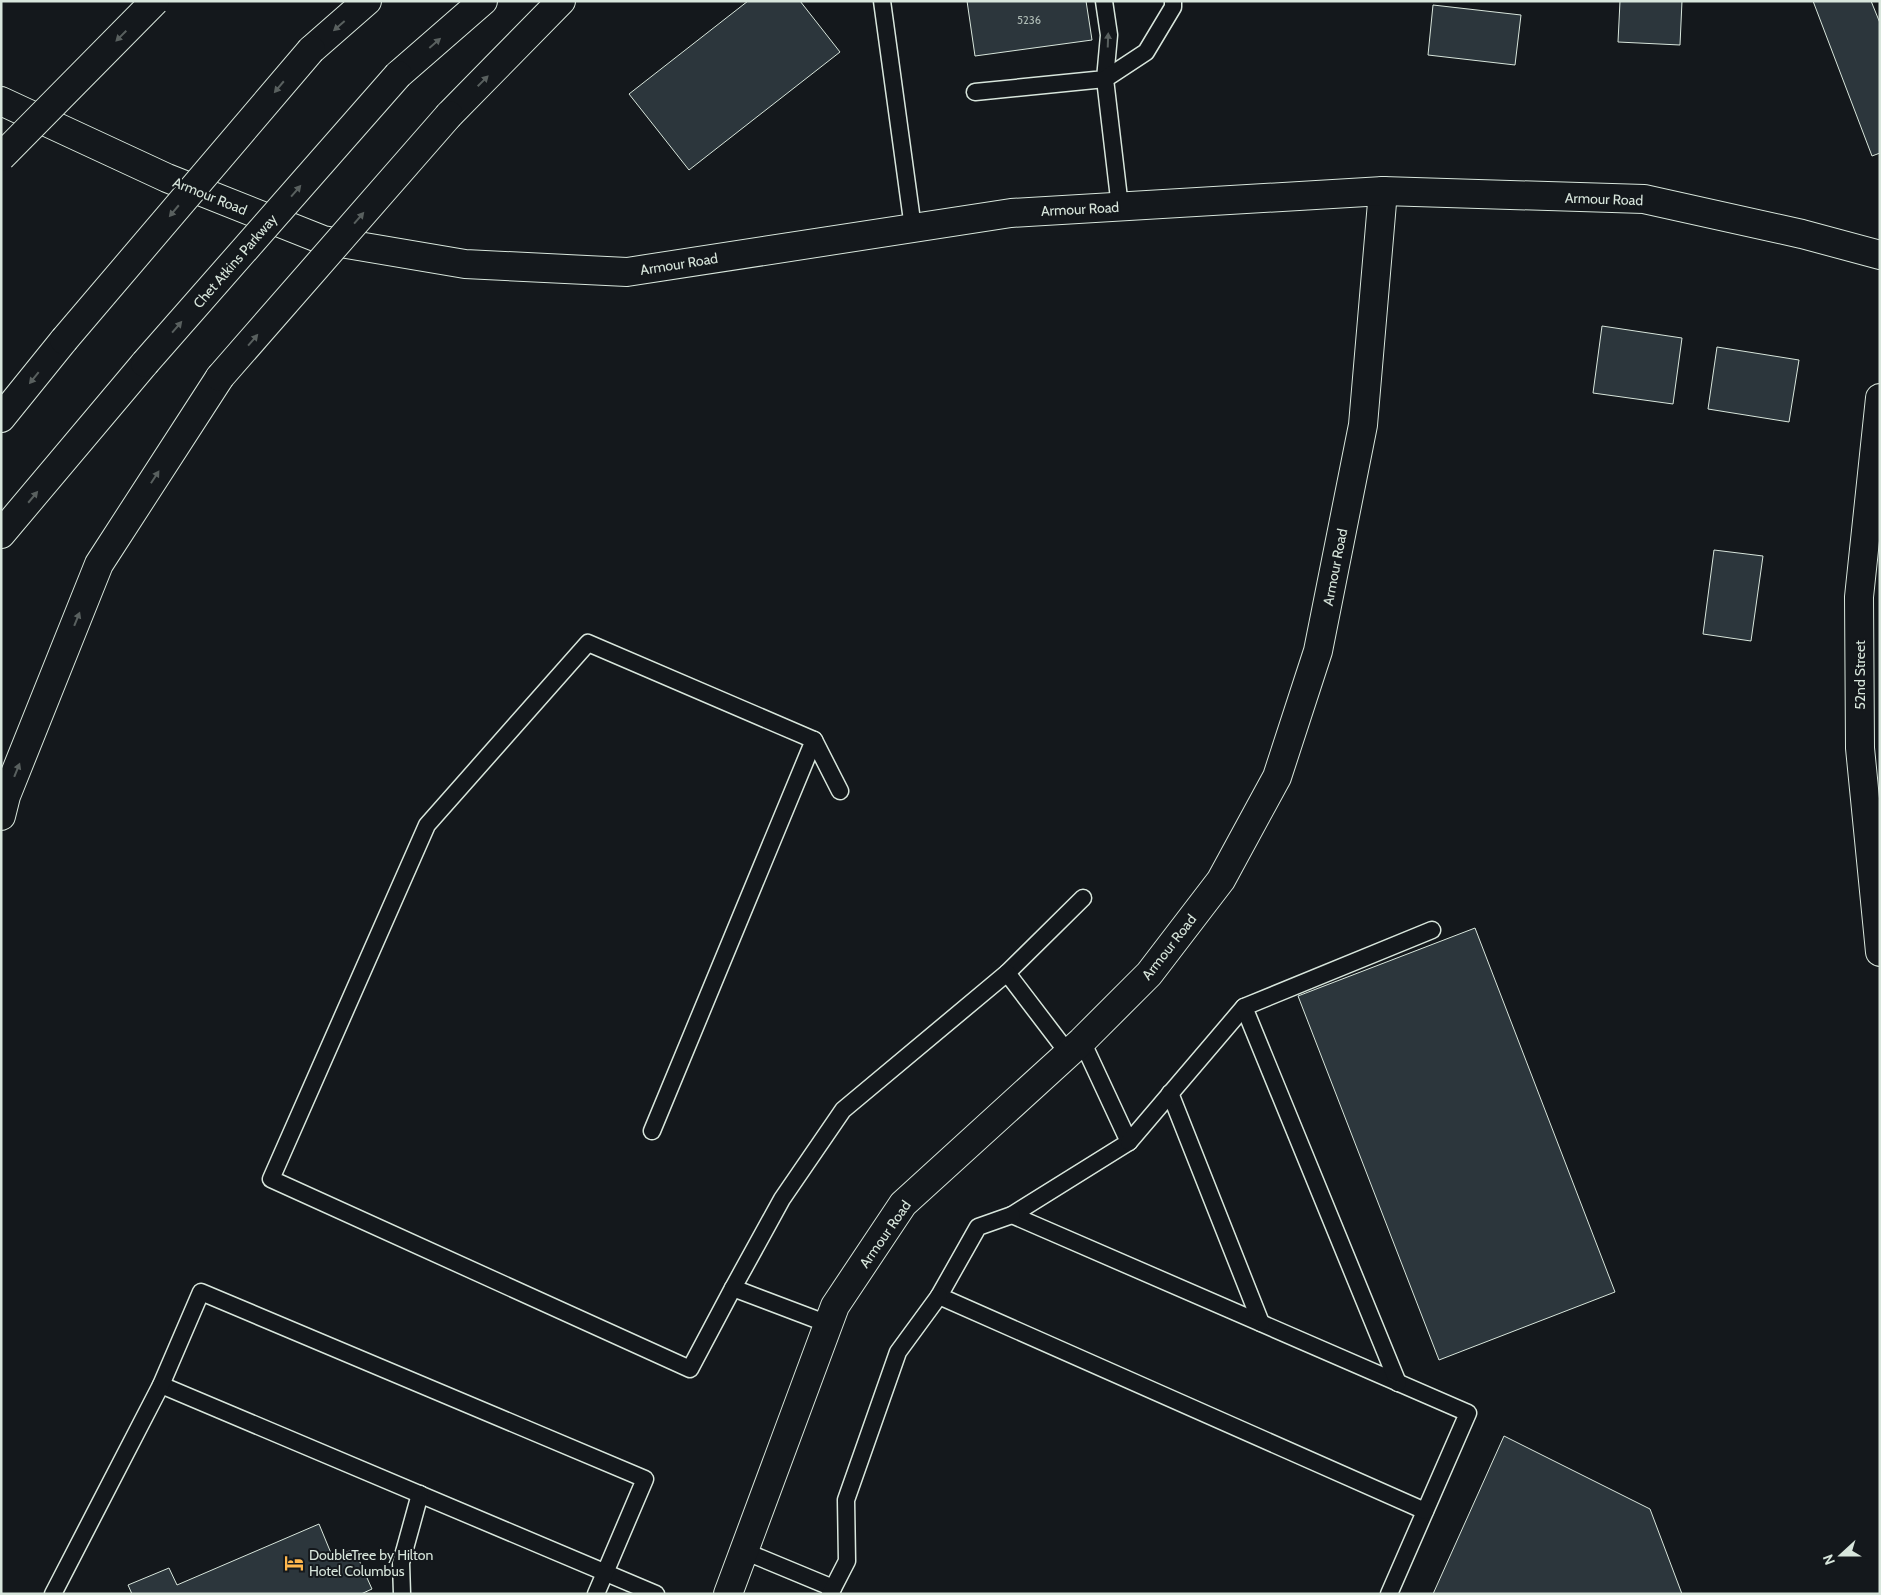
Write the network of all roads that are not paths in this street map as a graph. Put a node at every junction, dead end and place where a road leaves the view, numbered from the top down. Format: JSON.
{"nodes":[{"id":1,"x":155,"y":1,"type":"edge"},
{"id":2,"x":367,"y":1,"type":"edge"},
{"id":3,"x":483,"y":1,"type":"edge"},
{"id":4,"x":562,"y":1,"type":"edge"},
{"id":5,"x":882,"y":1,"type":"edge"},
{"id":6,"x":1104,"y":1,"type":"edge"},
{"id":7,"x":1173,"y":1,"type":"edge"},
{"id":8,"x":1106,"y":79,"type":"junction"},
{"id":9,"x":975,"y":92,"type":"dead end"},
{"id":10,"x":1,"y":101,"type":"edge"},
{"id":11,"x":1,"y":157,"type":"edge"},
{"id":12,"x":1383,"y":191,"type":"junction"},
{"id":13,"x":1120,"y":207,"type":"junction"},
{"id":14,"x":913,"y":228,"type":"junction"},
{"id":15,"x":1880,"y":255,"type":"edge"},
{"id":16,"x":1880,"y":398,"type":"edge"},
{"id":17,"x":1,"y":418,"type":"edge"},
{"id":18,"x":1875,"y":500,"type":"edge"},
{"id":19,"x":1,"y":534,"type":"edge"},
{"id":20,"x":814,"y":740,"type":"junction"},
{"id":21,"x":840,"y":791,"type":"dead end"},
{"id":22,"x":1,"y":816,"type":"edge"},
{"id":23,"x":1084,"y":898,"type":"dead end"},
{"id":24,"x":1432,"y":930,"type":"dead end"},
{"id":25,"x":1880,"y":952,"type":"edge"},
{"id":26,"x":1008,"y":973,"type":"junction"},
{"id":27,"x":1244,"y":1007,"type":"junction"},
{"id":28,"x":1075,"y":1047,"type":"junction"},
{"id":29,"x":1170,"y":1093,"type":"junction"},
{"id":30,"x":652,"y":1131,"type":"dead end"},
{"id":31,"x":1129,"y":1142,"type":"junction"},
{"id":32,"x":1012,"y":1215,"type":"junction"},
{"id":33,"x":732,"y":1288,"type":"junction"},
{"id":34,"x":940,"y":1296,"type":"junction"},
{"id":35,"x":1261,"y":1323,"type":"junction"},
{"id":36,"x":828,"y":1324,"type":"junction"},
{"id":37,"x":1398,"y":1383,"type":"junction"},
{"id":38,"x":161,"y":1384,"type":"junction"},
{"id":39,"x":420,"y":1494,"type":"junction"},
{"id":40,"x":1425,"y":1511,"type":"junction"},
{"id":41,"x":744,"y":1550,"type":"junction"},
{"id":42,"x":605,"y":1572,"type":"junction"},
{"id":43,"x":832,"y":1591,"type":"edge"},
{"id":44,"x":53,"y":1594,"type":"edge"},
{"id":45,"x":402,"y":1594,"type":"edge"},
{"id":46,"x":596,"y":1594,"type":"edge"},
{"id":47,"x":656,"y":1594,"type":"edge"},
{"id":48,"x":728,"y":1594,"type":"edge"},
{"id":49,"x":1389,"y":1594,"type":"edge"}],
"edges":[{"from":1,"to":11,"type":"main road","one_way":true,"bridge":true},
{"from":2,"to":17,"type":"main road","one_way":true,"bridge":true},
{"from":19,"to":3,"type":"main road","name":"Chet Atkins Parkway","one_way":true,"bridge":true},
{"from":22,"to":4,"type":"main road","one_way":true,"bridge":true},
{"from":5,"to":14,"type":"lane"},
{"from":8,"to":6,"type":"lane","one_way":true},
{"from":7,"to":8,"type":"lane"},
{"from":8,"to":9,"type":"lane"},
{"from":8,"to":13,"type":"lane"},
{"from":10,"to":14,"type":"main road","name":"Armour Road"},
{"from":12,"to":13,"type":"main road","name":"Armour Road"},
{"from":12,"to":15,"type":"main road","name":"Armour Road"},
{"from":12,"to":28,"type":"main road","name":"Armour Road"},
{"from":13,"to":14,"type":"main road","name":"Armour Road"},
{"from":16,"to":18,"type":"main road","name":"52nd Street"},
{"from":18,"to":25,"type":"main road","name":"52nd Street"},
{"from":20,"to":21,"type":"lane"},
{"from":20,"to":30,"type":"lane"},
{"from":20,"to":33,"type":"lane"},
{"from":23,"to":26,"type":"lane"},
{"from":24,"to":27,"type":"lane"},
{"from":26,"to":28,"type":"lane"},
{"from":26,"to":33,"type":"lane"},
{"from":27,"to":29,"type":"lane"},
{"from":27,"to":37,"type":"lane"},
{"from":28,"to":31,"type":"lane"},
{"from":28,"to":36,"type":"main road","name":"Armour Road"},
{"from":29,"to":31,"type":"lane"},
{"from":29,"to":35,"type":"lane"},
{"from":31,"to":32,"type":"lane"},
{"from":32,"to":34,"type":"lane"},
{"from":32,"to":35,"type":"lane"},
{"from":33,"to":36,"type":"lane"},
{"from":34,"to":40,"type":"lane"},
{"from":34,"to":43,"type":"lane"},
{"from":35,"to":37,"type":"lane"},
{"from":36,"to":41,"type":"main road","name":"Armour Road"},
{"from":37,"to":40,"type":"lane"},
{"from":38,"to":39,"type":"lane"},
{"from":38,"to":42,"type":"lane"},
{"from":38,"to":44,"type":"lane"},
{"from":39,"to":42,"type":"lane"},
{"from":39,"to":45,"type":"lane"},
{"from":40,"to":49,"type":"lane"},
{"from":41,"to":43,"type":"lane"},
{"from":41,"to":48,"type":"main road","name":"Armour Road"},
{"from":42,"to":46,"type":"lane"},
{"from":42,"to":47,"type":"lane"}]}
